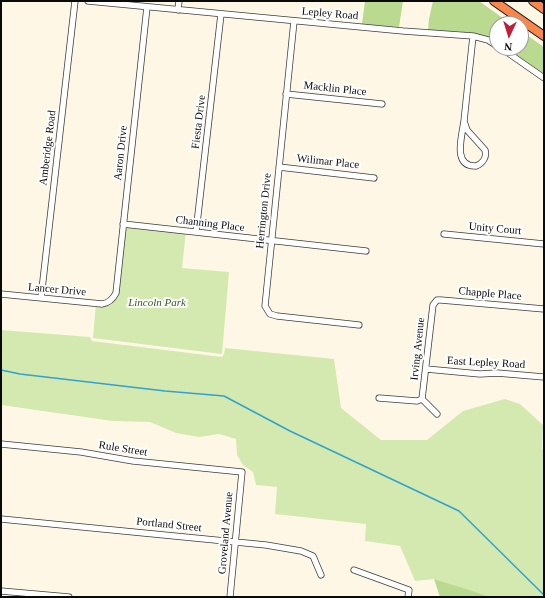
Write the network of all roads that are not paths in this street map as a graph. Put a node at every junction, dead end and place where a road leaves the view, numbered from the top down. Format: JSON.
{"nodes":[{"id":1,"x":75,"y":1,"type":"edge"},
{"id":2,"x":88,"y":1,"type":"edge"},
{"id":3,"x":179,"y":1,"type":"edge"},
{"id":4,"x":494,"y":1,"type":"edge"},
{"id":5,"x":533,"y":1,"type":"edge"},
{"id":6,"x":147,"y":7,"type":"junction"},
{"id":7,"x":544,"y":9,"type":"edge"},
{"id":8,"x":178,"y":10,"type":"junction"},
{"id":9,"x":221,"y":14,"type":"junction"},
{"id":10,"x":294,"y":21,"type":"junction"},
{"id":11,"x":473,"y":36,"type":"junction"},
{"id":12,"x":544,"y":36,"type":"edge"},
{"id":13,"x":489,"y":41,"type":"edge"},
{"id":14,"x":512,"y":56,"type":"edge"},
{"id":15,"x":544,"y":78,"type":"edge"},
{"id":16,"x":286,"y":94,"type":"junction"},
{"id":17,"x":382,"y":104,"type":"dead end"},
{"id":18,"x":464,"y":121,"type":"junction"},
{"id":19,"x":279,"y":167,"type":"junction"},
{"id":20,"x":374,"y":178,"type":"dead end"},
{"id":21,"x":123,"y":224,"type":"junction"},
{"id":22,"x":196,"y":232,"type":"junction"},
{"id":23,"x":444,"y":234,"type":"dead end"},
{"id":24,"x":271,"y":241,"type":"junction"},
{"id":25,"x":544,"y":244,"type":"edge"},
{"id":26,"x":366,"y":251,"type":"dead end"},
{"id":27,"x":1,"y":294,"type":"edge"},
{"id":28,"x":41,"y":298,"type":"junction"},
{"id":29,"x":110,"y":301,"type":"joint"},
{"id":30,"x":434,"y":302,"type":"joint"},
{"id":31,"x":544,"y":310,"type":"edge"},
{"id":32,"x":359,"y":325,"type":"dead end"},
{"id":33,"x":426,"y":369,"type":"junction"},
{"id":34,"x":544,"y":377,"type":"edge"},
{"id":35,"x":379,"y":398,"type":"dead end"},
{"id":36,"x":422,"y":399,"type":"junction"},
{"id":37,"x":436,"y":414,"type":"dead end"},
{"id":38,"x":1,"y":444,"type":"edge"},
{"id":39,"x":242,"y":472,"type":"joint"},
{"id":40,"x":1,"y":519,"type":"edge"},
{"id":41,"x":235,"y":542,"type":"junction"},
{"id":42,"x":354,"y":570,"type":"dead end"},
{"id":43,"x":321,"y":575,"type":"dead end"},
{"id":44,"x":1,"y":591,"type":"edge"},
{"id":45,"x":69,"y":597,"type":"edge"},
{"id":46,"x":230,"y":597,"type":"edge"},
{"id":47,"x":408,"y":597,"type":"edge"}],
"edges":[{"from":1,"to":28,"type":"street","name":"Amberidge Road"},
{"from":2,"to":6,"type":"street","name":"Lepley Road"},
{"from":3,"to":8,"type":"street"},
{"from":4,"to":12,"type":"highway"},
{"from":5,"to":7,"type":"highway"},
{"from":6,"to":8,"type":"street","name":"Lepley Road"},
{"from":6,"to":21,"type":"street","name":"Aaron Drive"},
{"from":8,"to":9,"type":"street","name":"Lepley Road"},
{"from":9,"to":10,"type":"street","name":"Lepley Road"},
{"from":9,"to":22,"type":"street","name":"Fiesta Drive"},
{"from":10,"to":11,"type":"street","name":"Lepley Road"},
{"from":10,"to":16,"type":"street","name":"Herrington Drive"},
{"from":11,"to":13,"type":"street","name":"Lepley Road"},
{"from":11,"to":18,"type":"street"},
{"from":14,"to":15,"type":"street"},
{"from":16,"to":17,"type":"street","name":"Macklin Place"},
{"from":16,"to":19,"type":"street","name":"Herrington Drive"},
{"from":18,"to":18,"type":"street"},
{"from":19,"to":20,"type":"street","name":"Wilimar Place"},
{"from":19,"to":24,"type":"street","name":"Herrington Drive"},
{"from":21,"to":22,"type":"street","name":"Channing Place"},
{"from":21,"to":29,"type":"street","name":"Aaron Drive"},
{"from":22,"to":24,"type":"street","name":"Channing Place"},
{"from":23,"to":25,"type":"street","name":"Unity Court"},
{"from":24,"to":26,"type":"street","name":"Channing Place"},
{"from":24,"to":32,"type":"street","name":"Herrington Drive"},
{"from":27,"to":28,"type":"street","name":"Lancer Drive"},
{"from":28,"to":29,"type":"street","name":"Lancer Drive"},
{"from":30,"to":31,"type":"street","name":"Chapple Place"},
{"from":30,"to":33,"type":"street","name":"Irving Avenue"},
{"from":33,"to":34,"type":"street","name":"East Lepley Road"},
{"from":33,"to":36,"type":"street","name":"Irving Avenue"},
{"from":35,"to":36,"type":"street"},
{"from":36,"to":37,"type":"street"},
{"from":38,"to":39,"type":"street","name":"Rule Street"},
{"from":39,"to":41,"type":"street","name":"Groveland Avenue"},
{"from":40,"to":41,"type":"street","name":"Portland Street"},
{"from":41,"to":43,"type":"street","name":"Portland Street"},
{"from":41,"to":46,"type":"street","name":"Groveland Avenue"},
{"from":42,"to":47,"type":"street"},
{"from":44,"to":45,"type":"street"}]}
